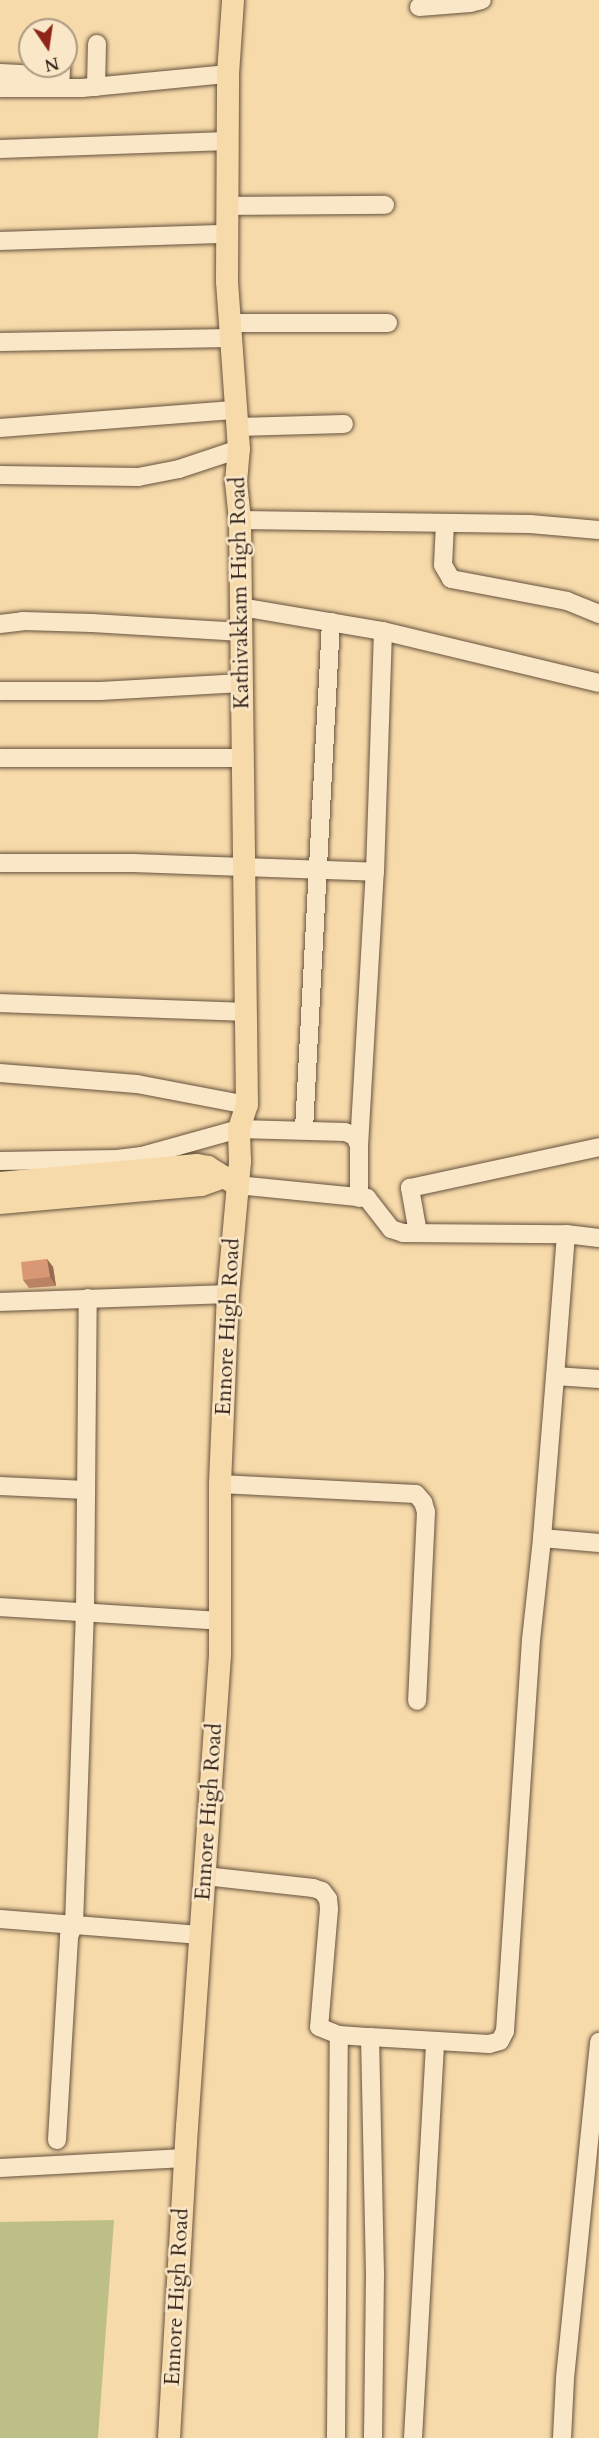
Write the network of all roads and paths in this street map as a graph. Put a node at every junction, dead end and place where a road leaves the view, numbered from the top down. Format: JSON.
{"nodes":[{"id":1,"x":233,"y":0,"type":"edge"},
{"id":2,"x":482,"y":0,"type":"edge"},
{"id":3,"x":419,"y":7,"type":"dead end"},
{"id":4,"x":97,"y":44,"type":"dead end"},
{"id":5,"x":0,"y":73,"type":"edge"},
{"id":6,"x":228,"y":74,"type":"junction"},
{"id":7,"x":56,"y":78,"type":"edge"},
{"id":8,"x":96,"y":87,"type":"junction"},
{"id":9,"x":0,"y":88,"type":"edge"},
{"id":10,"x":51,"y":88,"type":"junction"},
{"id":11,"x":228,"y":141,"type":"junction"},
{"id":12,"x":0,"y":149,"type":"edge"},
{"id":13,"x":385,"y":205,"type":"dead end"},
{"id":14,"x":228,"y":206,"type":"junction"},
{"id":15,"x":227,"y":234,"type":"junction"},
{"id":16,"x":0,"y":241,"type":"edge"},
{"id":17,"x":388,"y":323,"type":"dead end"},
{"id":18,"x":231,"y":331,"type":"junction"},
{"id":19,"x":0,"y":342,"type":"edge"},
{"id":20,"x":344,"y":424,"type":"dead end"},
{"id":21,"x":0,"y":428,"type":"edge"},
{"id":22,"x":238,"y":428,"type":"junction"},
{"id":23,"x":0,"y":475,"type":"edge"},
{"id":24,"x":240,"y":520,"type":"junction"},
{"id":25,"x":445,"y":523,"type":"junction"},
{"id":26,"x":599,"y":530,"type":"edge"},
{"id":27,"x":241,"y":607,"type":"junction"},
{"id":28,"x":599,"y":614,"type":"edge"},
{"id":29,"x":331,"y":622,"type":"junction"},
{"id":30,"x":0,"y":624,"type":"edge"},
{"id":31,"x":383,"y":630,"type":"junction"},
{"id":32,"x":242,"y":632,"type":"junction"},
{"id":33,"x":242,"y":683,"type":"junction"},
{"id":34,"x":599,"y":683,"type":"edge"},
{"id":35,"x":0,"y":691,"type":"edge"},
{"id":36,"x":0,"y":758,"type":"edge"},
{"id":37,"x":243,"y":758,"type":"junction"},
{"id":38,"x":0,"y":863,"type":"edge"},
{"id":39,"x":244,"y":868,"type":"junction"},
{"id":40,"x":316,"y":870,"type":"junction"},
{"id":41,"x":375,"y":872,"type":"junction"},
{"id":42,"x":0,"y":1003,"type":"edge"},
{"id":43,"x":246,"y":1012,"type":"junction"},
{"id":44,"x":0,"y":1073,"type":"edge"},
{"id":45,"x":247,"y":1105,"type":"junction"},
{"id":46,"x":239,"y":1129,"type":"junction"},
{"id":47,"x":304,"y":1129,"type":"junction"},
{"id":48,"x":359,"y":1146,"type":"junction"},
{"id":49,"x":599,"y":1147,"type":"edge"},
{"id":50,"x":0,"y":1161,"type":"edge"},
{"id":51,"x":229,"y":1182,"type":"junction"},
{"id":52,"x":0,"y":1183,"type":"edge"},
{"id":53,"x":359,"y":1198,"type":"junction"},
{"id":54,"x":0,"y":1203,"type":"edge"},
{"id":55,"x":418,"y":1233,"type":"junction"},
{"id":56,"x":566,"y":1234,"type":"junction"},
{"id":57,"x":599,"y":1238,"type":"edge"},
{"id":58,"x":228,"y":1294,"type":"junction"},
{"id":59,"x":88,"y":1298,"type":"junction"},
{"id":60,"x":0,"y":1302,"type":"edge"},
{"id":61,"x":555,"y":1376,"type":"junction"},
{"id":62,"x":599,"y":1379,"type":"edge"},
{"id":63,"x":220,"y":1484,"type":"junction"},
{"id":64,"x":0,"y":1486,"type":"edge"},
{"id":65,"x":86,"y":1490,"type":"junction"},
{"id":66,"x":542,"y":1538,"type":"junction"},
{"id":67,"x":599,"y":1543,"type":"edge"},
{"id":68,"x":0,"y":1607,"type":"edge"},
{"id":69,"x":85,"y":1612,"type":"junction"},
{"id":70,"x":220,"y":1621,"type":"junction"},
{"id":71,"x":417,"y":1701,"type":"dead end"},
{"id":72,"x":205,"y":1876,"type":"junction"},
{"id":73,"x":0,"y":1919,"type":"edge"},
{"id":74,"x":74,"y":1925,"type":"junction"},
{"id":75,"x":200,"y":1935,"type":"junction"},
{"id":76,"x":339,"y":2035,"type":"junction"},
{"id":77,"x":370,"y":2037,"type":"junction"},
{"id":78,"x":435,"y":2042,"type":"junction"},
{"id":79,"x":599,"y":2043,"type":"edge"},
{"id":80,"x":57,"y":2140,"type":"dead end"},
{"id":81,"x":185,"y":2158,"type":"junction"},
{"id":82,"x":0,"y":2168,"type":"edge"},
{"id":83,"x":169,"y":2438,"type":"edge"},
{"id":84,"x":336,"y":2438,"type":"edge"},
{"id":85,"x":374,"y":2438,"type":"edge"},
{"id":86,"x":413,"y":2438,"type":"edge"},
{"id":87,"x":562,"y":2438,"type":"edge"}],
"edges":[{"from":1,"to":6,"type":"main road","name":"Kathivakkam High Road"},
{"from":2,"to":3,"type":"street"},
{"from":4,"to":8,"type":"street"},
{"from":5,"to":10,"type":"street"},
{"from":6,"to":8,"type":"street"},
{"from":6,"to":11,"type":"main road","name":"Kathivakkam High Road"},
{"from":7,"to":10,"type":"street"},
{"from":8,"to":10,"type":"street"},
{"from":9,"to":10,"type":"street"},
{"from":11,"to":12,"type":"street"},
{"from":11,"to":14,"type":"main road","name":"Kathivakkam High Road"},
{"from":13,"to":14,"type":"street"},
{"from":14,"to":15,"type":"main road","name":"Kathivakkam High Road"},
{"from":15,"to":16,"type":"street"},
{"from":15,"to":18,"type":"main road","name":"Kathivakkam High Road"},
{"from":17,"to":18,"type":"street"},
{"from":18,"to":19,"type":"street"},
{"from":18,"to":22,"type":"main road","name":"Kathivakkam High Road"},
{"from":20,"to":22,"type":"street"},
{"from":21,"to":22,"type":"street"},
{"from":22,"to":23,"type":"street"},
{"from":22,"to":24,"type":"main road","name":"Kathivakkam High Road"},
{"from":24,"to":25,"type":"street"},
{"from":24,"to":27,"type":"main road","name":"Kathivakkam High Road"},
{"from":25,"to":26,"type":"street"},
{"from":25,"to":28,"type":"street"},
{"from":27,"to":29,"type":"street"},
{"from":27,"to":32,"type":"main road","name":"Kathivakkam High Road"},
{"from":29,"to":31,"type":"street"},
{"from":29,"to":40,"type":"street"},
{"from":30,"to":32,"type":"street"},
{"from":31,"to":34,"type":"street"},
{"from":31,"to":41,"type":"street"},
{"from":32,"to":33,"type":"main road","name":"Kathivakkam High Road"},
{"from":33,"to":35,"type":"street"},
{"from":33,"to":37,"type":"main road","name":"Kathivakkam High Road"},
{"from":36,"to":37,"type":"street"},
{"from":37,"to":39,"type":"main road","name":"Kathivakkam High Road"},
{"from":38,"to":39,"type":"street"},
{"from":39,"to":40,"type":"street"},
{"from":39,"to":43,"type":"main road","name":"Kathivakkam High Road"},
{"from":40,"to":41,"type":"street"},
{"from":40,"to":47,"type":"street"},
{"from":41,"to":48,"type":"street"},
{"from":42,"to":43,"type":"street"},
{"from":43,"to":45,"type":"main road","name":"Kathivakkam High Road"},
{"from":44,"to":45,"type":"street"},
{"from":45,"to":46,"type":"main road","name":"Kathivakkam High Road"},
{"from":46,"to":47,"type":"street"},
{"from":46,"to":50,"type":"street"},
{"from":46,"to":51,"type":"main road","name":"Kathivakkam High Road"},
{"from":47,"to":48,"type":"street"},
{"from":48,"to":53,"type":"street"},
{"from":49,"to":55,"type":"street"},
{"from":51,"to":52,"type":"main road"},
{"from":51,"to":53,"type":"street"},
{"from":51,"to":54,"type":"main road"},
{"from":51,"to":58,"type":"main road","name":"Ennore High Road"},
{"from":53,"to":55,"type":"street"},
{"from":55,"to":56,"type":"street"},
{"from":56,"to":57,"type":"street"},
{"from":56,"to":61,"type":"street"},
{"from":58,"to":59,"type":"street"},
{"from":58,"to":63,"type":"main road","name":"Ennore High Road"},
{"from":59,"to":60,"type":"street"},
{"from":59,"to":65,"type":"street"},
{"from":61,"to":62,"type":"street"},
{"from":61,"to":66,"type":"street"},
{"from":63,"to":70,"type":"main road","name":"Ennore High Road"},
{"from":63,"to":71,"type":"street"},
{"from":64,"to":65,"type":"street"},
{"from":65,"to":69,"type":"street"},
{"from":66,"to":67,"type":"street"},
{"from":66,"to":78,"type":"street"},
{"from":68,"to":69,"type":"street"},
{"from":69,"to":70,"type":"street"},
{"from":69,"to":74,"type":"street"},
{"from":70,"to":72,"type":"main road","name":"Ennore High Road"},
{"from":72,"to":75,"type":"main road","name":"Ennore High Road"},
{"from":72,"to":76,"type":"street"},
{"from":73,"to":74,"type":"street"},
{"from":74,"to":75,"type":"street"},
{"from":74,"to":80,"type":"street"},
{"from":75,"to":81,"type":"main road","name":"Ennore High Road"},
{"from":76,"to":77,"type":"street"},
{"from":76,"to":84,"type":"street"},
{"from":77,"to":78,"type":"street"},
{"from":77,"to":85,"type":"street"},
{"from":78,"to":86,"type":"street"},
{"from":79,"to":87,"type":"street"},
{"from":81,"to":82,"type":"street"},
{"from":81,"to":83,"type":"main road","name":"Ennore High Road"}]}
